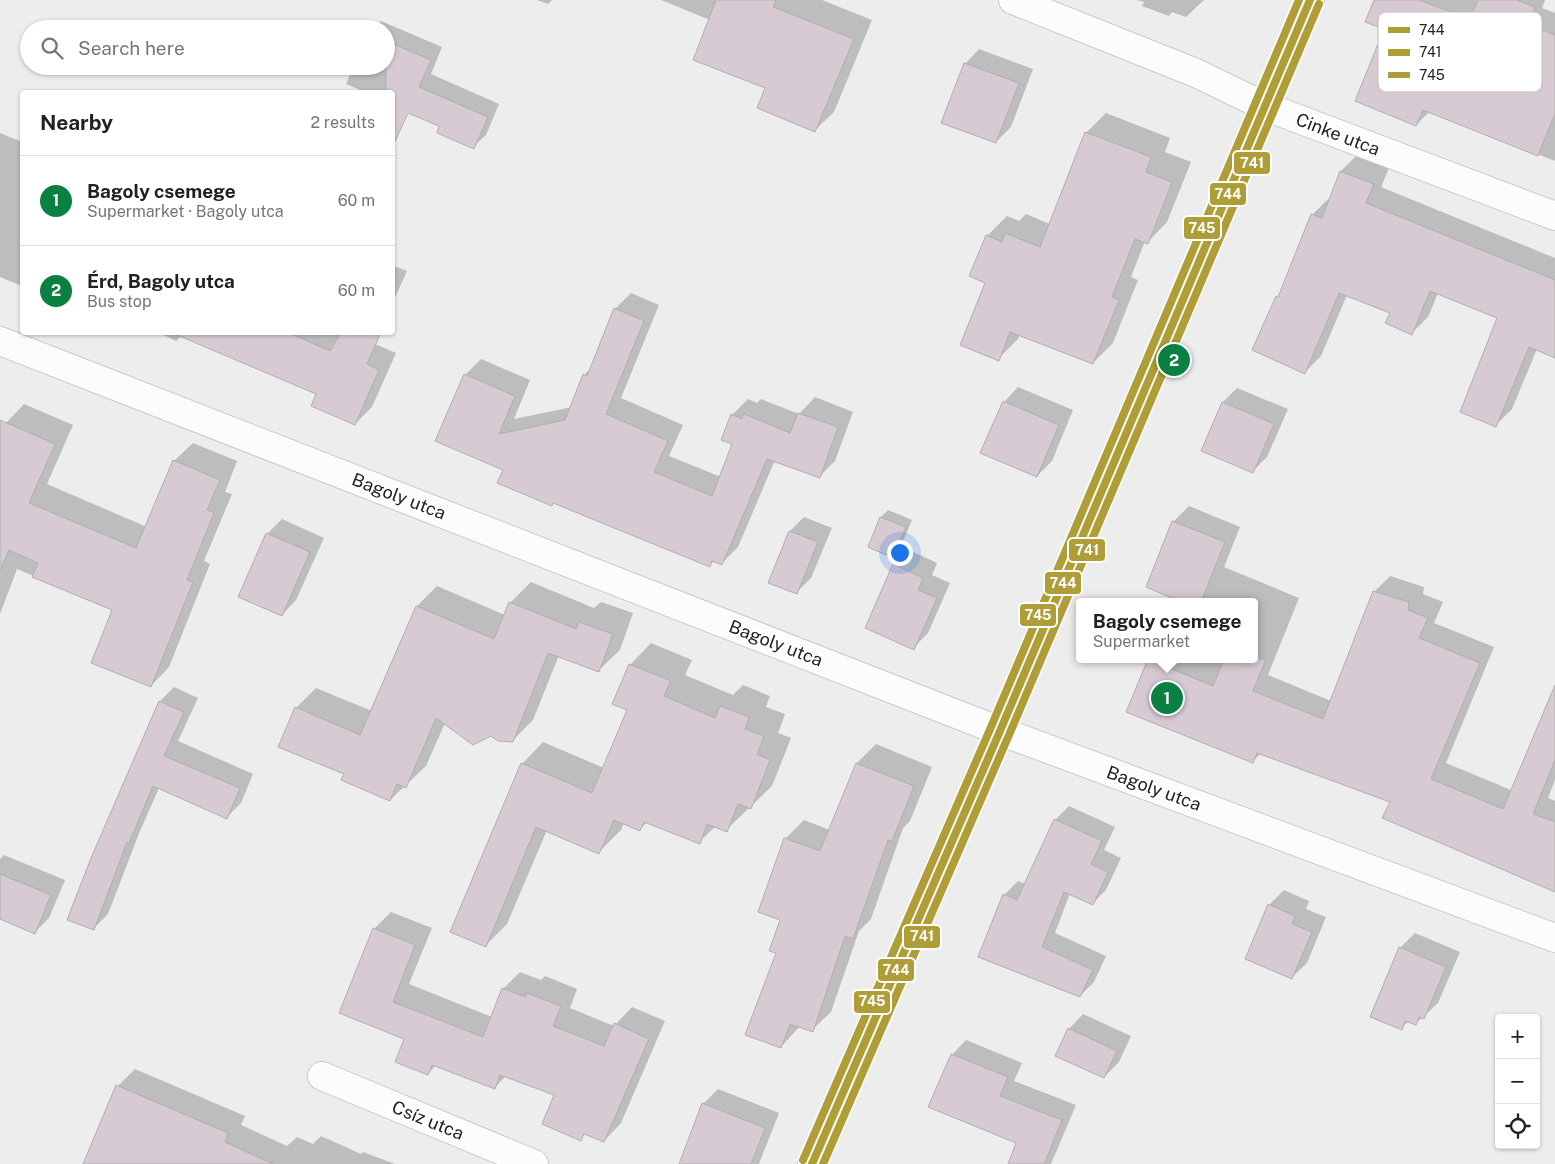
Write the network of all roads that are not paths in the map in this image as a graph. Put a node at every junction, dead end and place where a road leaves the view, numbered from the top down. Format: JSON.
{"nodes":[{"id":1,"x":1013,"y":0,"type":"edge"},
{"id":2,"x":1310,"y":0,"type":"edge"},
{"id":3,"x":1264,"y":106,"type":"junction"},
{"id":4,"x":1555,"y":216,"type":"edge"},
{"id":5,"x":0,"y":341,"type":"edge"},
{"id":6,"x":1000,"y":731,"type":"junction"},
{"id":7,"x":1555,"y":938,"type":"edge"},
{"id":8,"x":322,"y":1076,"type":"dead end"},
{"id":9,"x":534,"y":1164,"type":"edge"},
{"id":10,"x":812,"y":1164,"type":"edge"}],
"edges":[{"from":1,"to":3,"type":"street","name":"Cinke utca"},
{"from":2,"to":3,"type":"street"},
{"from":3,"to":4,"type":"street","name":"Cinke utca"},
{"from":3,"to":6,"type":"street"},
{"from":5,"to":6,"type":"street","name":"Bagoly utca"},
{"from":6,"to":7,"type":"street","name":"Bagoly utca"},
{"from":6,"to":10,"type":"street"},
{"from":8,"to":9,"type":"street","name":"Csíz utca"}]}
